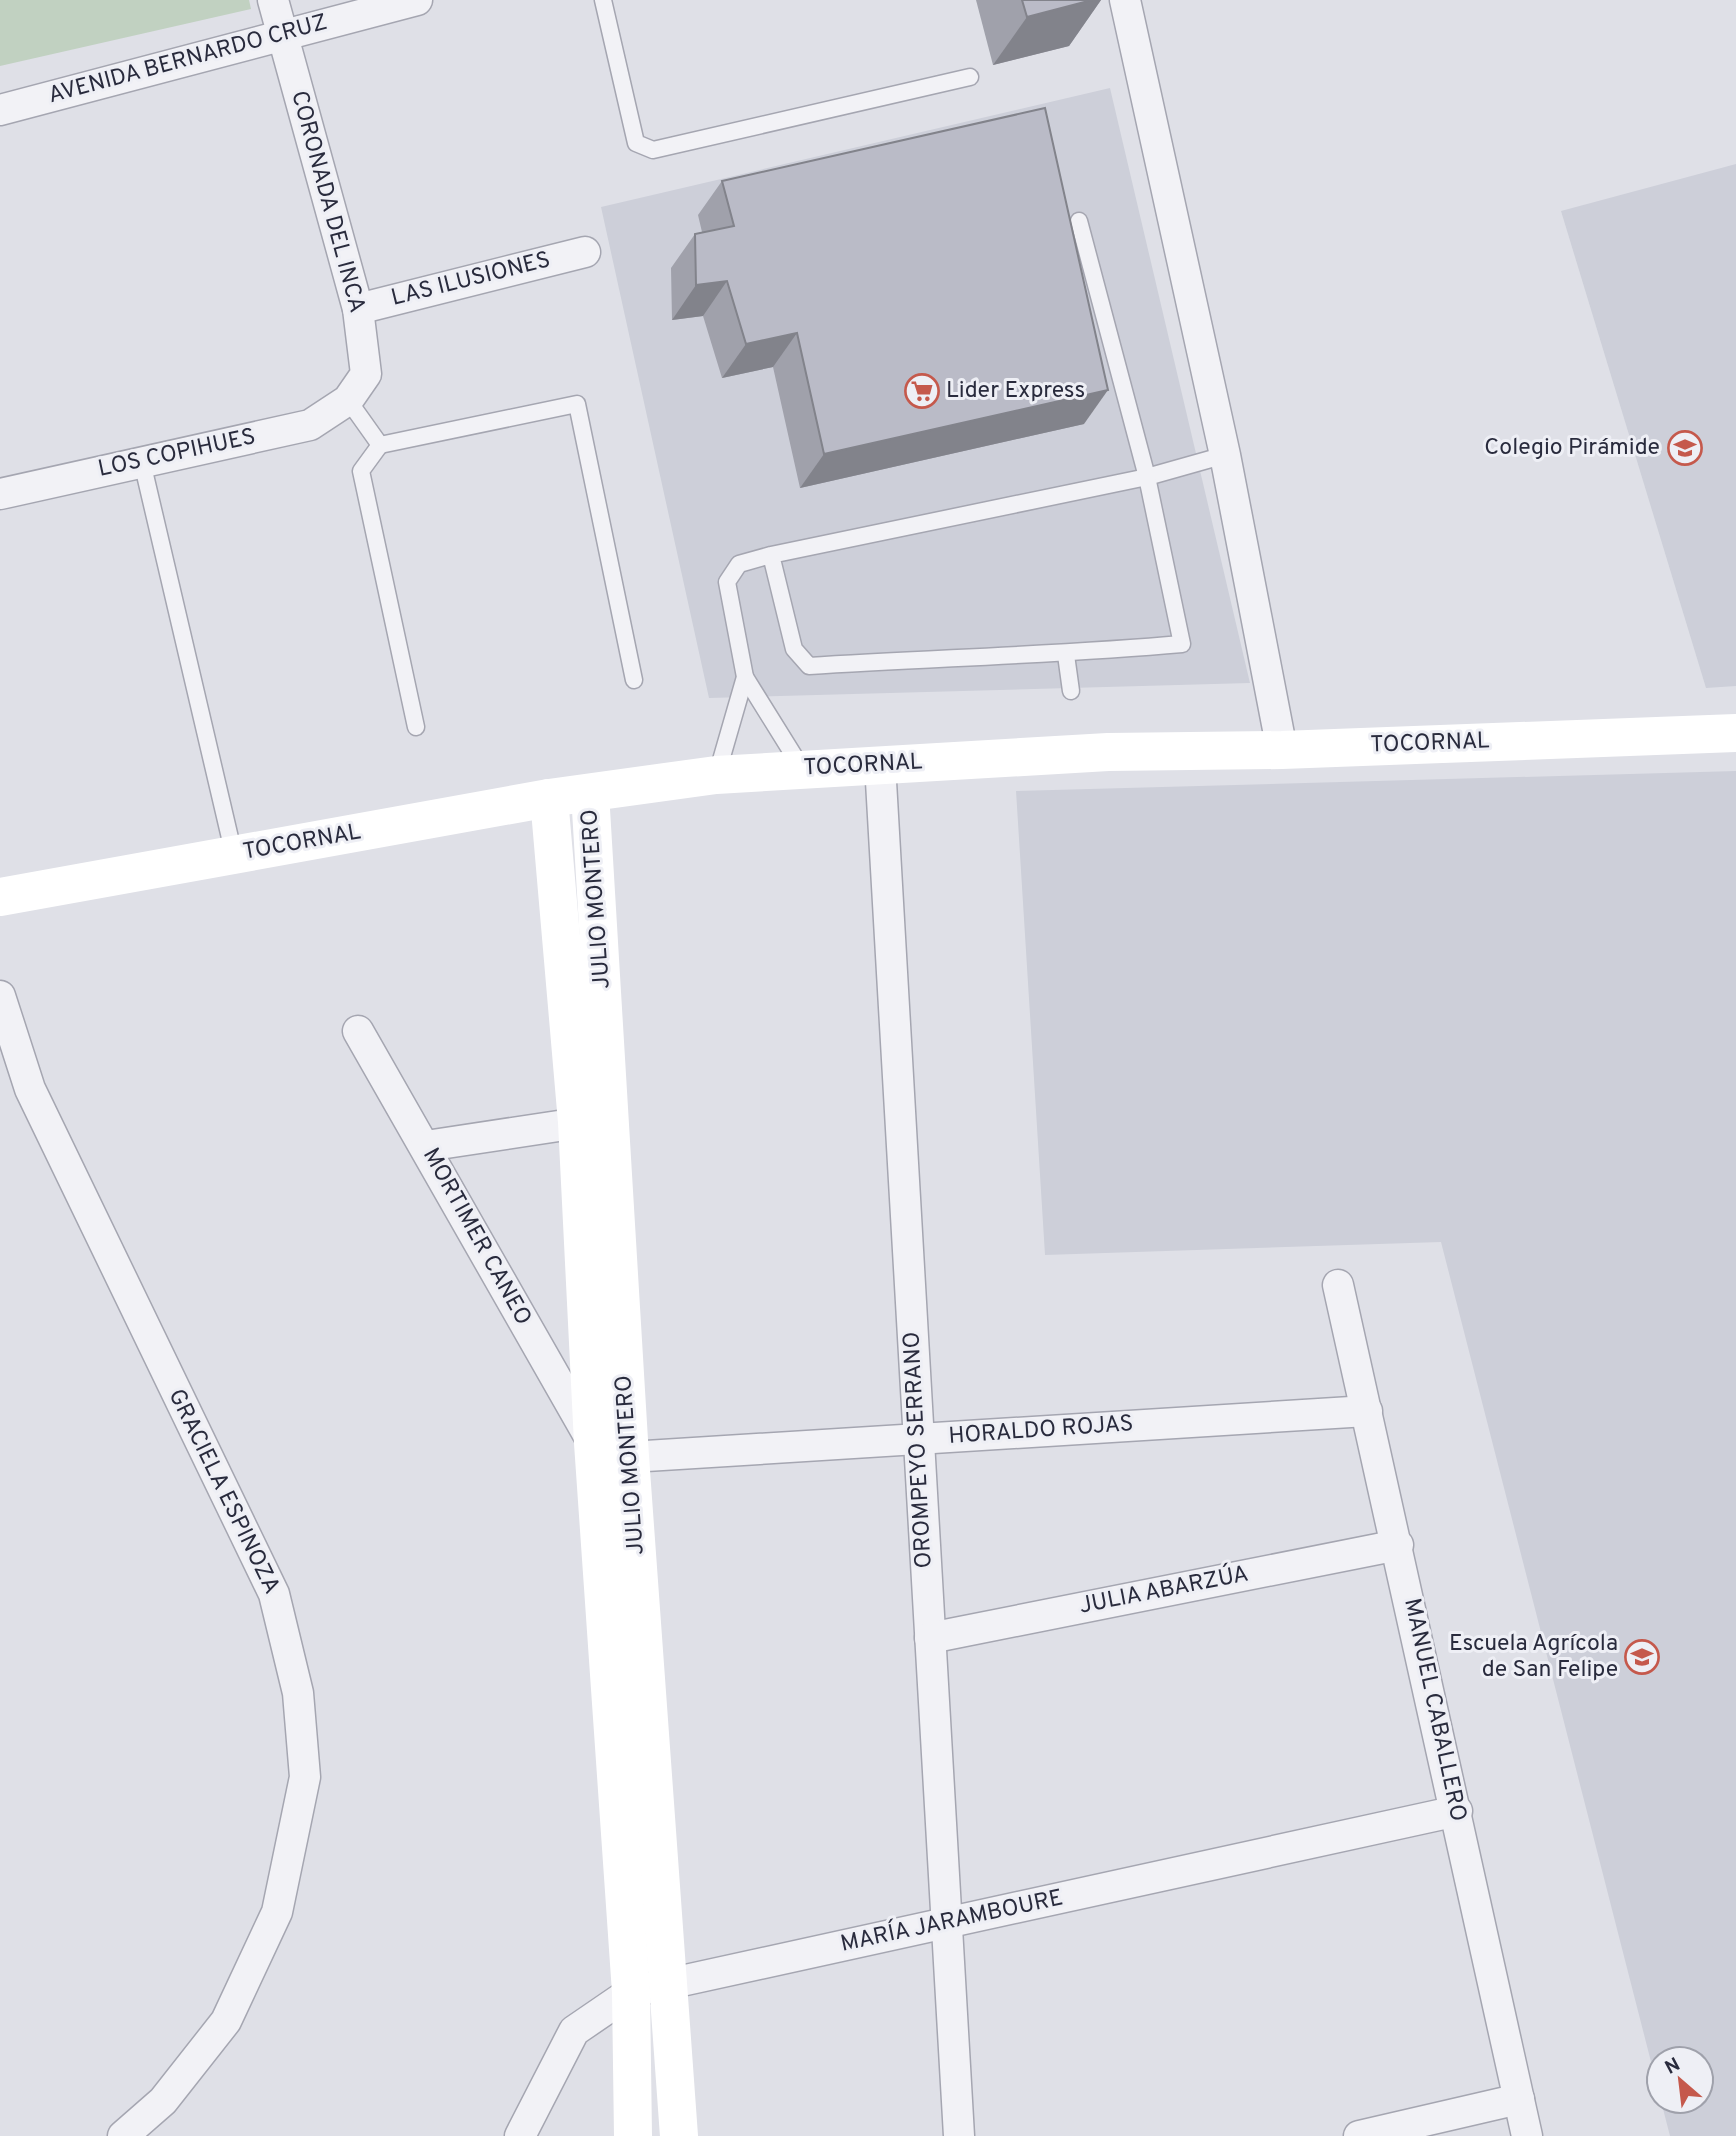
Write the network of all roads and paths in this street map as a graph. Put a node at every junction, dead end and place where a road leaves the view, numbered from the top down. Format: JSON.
{"nodes":[{"id":1,"x":273,"y":0,"type":"edge"},
{"id":2,"x":417,"y":0,"type":"edge"},
{"id":3,"x":603,"y":0,"type":"edge"},
{"id":4,"x":1125,"y":0,"type":"edge"},
{"id":5,"x":281,"y":36,"type":"junction"},
{"id":6,"x":970,"y":77,"type":"dead end"},
{"id":7,"x":0,"y":110,"type":"edge"},
{"id":8,"x":1080,"y":221,"type":"dead end"},
{"id":9,"x":585,"y":252,"type":"dead end"},
{"id":10,"x":358,"y":309,"type":"junction"},
{"id":11,"x":348,"y":400,"type":"junction"},
{"id":12,"x":380,"y":445,"type":"junction"},
{"id":13,"x":1225,"y":455,"type":"junction"},
{"id":14,"x":142,"y":461,"type":"junction"},
{"id":15,"x":1147,"y":477,"type":"junction"},
{"id":16,"x":0,"y":494,"type":"edge"},
{"id":17,"x":771,"y":555,"type":"junction"},
{"id":18,"x":1066,"y":655,"type":"junction"},
{"id":19,"x":745,"y":677,"type":"junction"},
{"id":20,"x":635,"y":680,"type":"dead end"},
{"id":21,"x":1071,"y":691,"type":"dead end"},
{"id":22,"x":416,"y":727,"type":"dead end"},
{"id":23,"x":1736,"y":733,"type":"edge"},
{"id":24,"x":1282,"y":750,"type":"junction"},
{"id":25,"x":880,"y":764,"type":"junction"},
{"id":26,"x":802,"y":769,"type":"junction"},
{"id":27,"x":716,"y":775,"type":"junction"},
{"id":28,"x":590,"y":793,"type":"junction"},
{"id":29,"x":549,"y":798,"type":"junction"},
{"id":30,"x":234,"y":855,"type":"junction"},
{"id":31,"x":0,"y":897,"type":"edge"},
{"id":32,"x":0,"y":996,"type":"edge"},
{"id":33,"x":358,"y":1031,"type":"dead end"},
{"id":34,"x":594,"y":1121,"type":"junction"},
{"id":35,"x":426,"y":1146,"type":"junction"},
{"id":36,"x":1338,"y":1285,"type":"dead end"},
{"id":37,"x":1367,"y":1411,"type":"junction"},
{"id":38,"x":918,"y":1439,"type":"junction"},
{"id":39,"x":593,"y":1443,"type":"junction"},
{"id":40,"x":630,"y":1457,"type":"junction"},
{"id":41,"x":1398,"y":1545,"type":"junction"},
{"id":42,"x":930,"y":1638,"type":"junction"},
{"id":43,"x":1457,"y":1811,"type":"junction"},
{"id":44,"x":947,"y":1923,"type":"junction"},
{"id":45,"x":668,"y":1984,"type":"junction"},
{"id":46,"x":631,"y":1992,"type":"junction"},
{"id":47,"x":1519,"y":2099,"type":"junction"},
{"id":48,"x":124,"y":2136,"type":"edge"},
{"id":49,"x":520,"y":2136,"type":"edge"},
{"id":50,"x":633,"y":2136,"type":"edge"},
{"id":51,"x":679,"y":2136,"type":"edge"},
{"id":52,"x":959,"y":2136,"type":"edge"},
{"id":53,"x":1359,"y":2136,"type":"edge"},
{"id":54,"x":1528,"y":2136,"type":"edge"}],
"edges":[{"from":1,"to":5,"type":"street","name":"CORONADA DEL INCA"},
{"from":2,"to":5,"type":"street","name":"AVENIDA BERNARDO CRUZ"},
{"from":3,"to":6,"type":"lane"},
{"from":4,"to":13,"type":"street"},
{"from":5,"to":7,"type":"street","name":"AVENIDA BERNARDO CRUZ"},
{"from":5,"to":10,"type":"street","name":"CORONADA DEL INCA"},
{"from":8,"to":15,"type":"lane"},
{"from":9,"to":10,"type":"street","name":"LAS ILUSIONES"},
{"from":10,"to":11,"type":"street","name":"CORONADA DEL INCA"},
{"from":11,"to":12,"type":"lane"},
{"from":11,"to":14,"type":"street","name":"LOS COPIHUES"},
{"from":12,"to":20,"type":"lane"},
{"from":12,"to":22,"type":"lane"},
{"from":13,"to":15,"type":"lane"},
{"from":13,"to":24,"type":"street"},
{"from":14,"to":16,"type":"street","name":"LOS COPIHUES"},
{"from":14,"to":30,"type":"lane"},
{"from":15,"to":17,"type":"lane"},
{"from":15,"to":18,"type":"lane"},
{"from":17,"to":18,"type":"lane"},
{"from":17,"to":19,"type":"lane"},
{"from":18,"to":21,"type":"lane"},
{"from":19,"to":26,"type":"lane"},
{"from":19,"to":27,"type":"lane"},
{"from":23,"to":24,"type":"street","name":"TOCORNAL"},
{"from":24,"to":25,"type":"street","name":"TOCORNAL"},
{"from":25,"to":26,"type":"street","name":"TOCORNAL"},
{"from":25,"to":38,"type":"street","name":"OROMPEYO SERRANO"},
{"from":26,"to":27,"type":"street","name":"TOCORNAL"},
{"from":27,"to":28,"type":"street","name":"TOCORNAL"},
{"from":28,"to":29,"type":"street","name":"TOCORNAL"},
{"from":28,"to":34,"type":"street","name":"JULIO MONTERO"},
{"from":29,"to":30,"type":"street","name":"TOCORNAL"},
{"from":29,"to":34,"type":"street","name":"JULIO MONTERO"},
{"from":30,"to":31,"type":"street","name":"TOCORNAL"},
{"from":32,"to":48,"type":"street","name":"GRACIELA ESPINOZA"},
{"from":33,"to":35,"type":"street","name":"MORTIMER CANEO"},
{"from":34,"to":35,"type":"street"},
{"from":34,"to":39,"type":"street","name":"JULIO MONTERO"},
{"from":34,"to":40,"type":"street","name":"JULIO MONTERO"},
{"from":35,"to":39,"type":"street","name":"MORTIMER CANEO"},
{"from":36,"to":37,"type":"street","name":"MANUEL CABALLERO"},
{"from":37,"to":38,"type":"street","name":"HORALDO ROJAS"},
{"from":37,"to":41,"type":"street","name":"MANUEL CABALLERO"},
{"from":38,"to":40,"type":"street","name":"HORALDO ROJAS"},
{"from":38,"to":42,"type":"street","name":"OROMPEYO SERRANO"},
{"from":39,"to":40,"type":"street","name":"HORALDO ROJAS"},
{"from":39,"to":46,"type":"street","name":"JULIO MONTERO"},
{"from":40,"to":45,"type":"street","name":"JULIO MONTERO"},
{"from":41,"to":42,"type":"street","name":"JULIA ABARZÚA"},
{"from":41,"to":43,"type":"street","name":"MANUEL CABALLERO"},
{"from":42,"to":44,"type":"street","name":"OROMPEYO SERRANO"},
{"from":43,"to":44,"type":"street","name":"MARÍA JARAMBOURE"},
{"from":43,"to":47,"type":"street","name":"MANUEL CABALLERO"},
{"from":44,"to":45,"type":"street","name":"MARÍA JARAMBOURE"},
{"from":44,"to":52,"type":"street","name":"OROMPEYO SERRANO"},
{"from":45,"to":46,"type":"street","name":"MARÍA JARAMBOURE"},
{"from":45,"to":51,"type":"street","name":"JULIO MONTERO"},
{"from":46,"to":49,"type":"street","name":"MARÍA JARAMBOURE"},
{"from":46,"to":50,"type":"street","name":"JULIO MONTERO"},
{"from":47,"to":53,"type":"street"},
{"from":47,"to":54,"type":"street","name":"MANUEL CABALLERO"}]}
